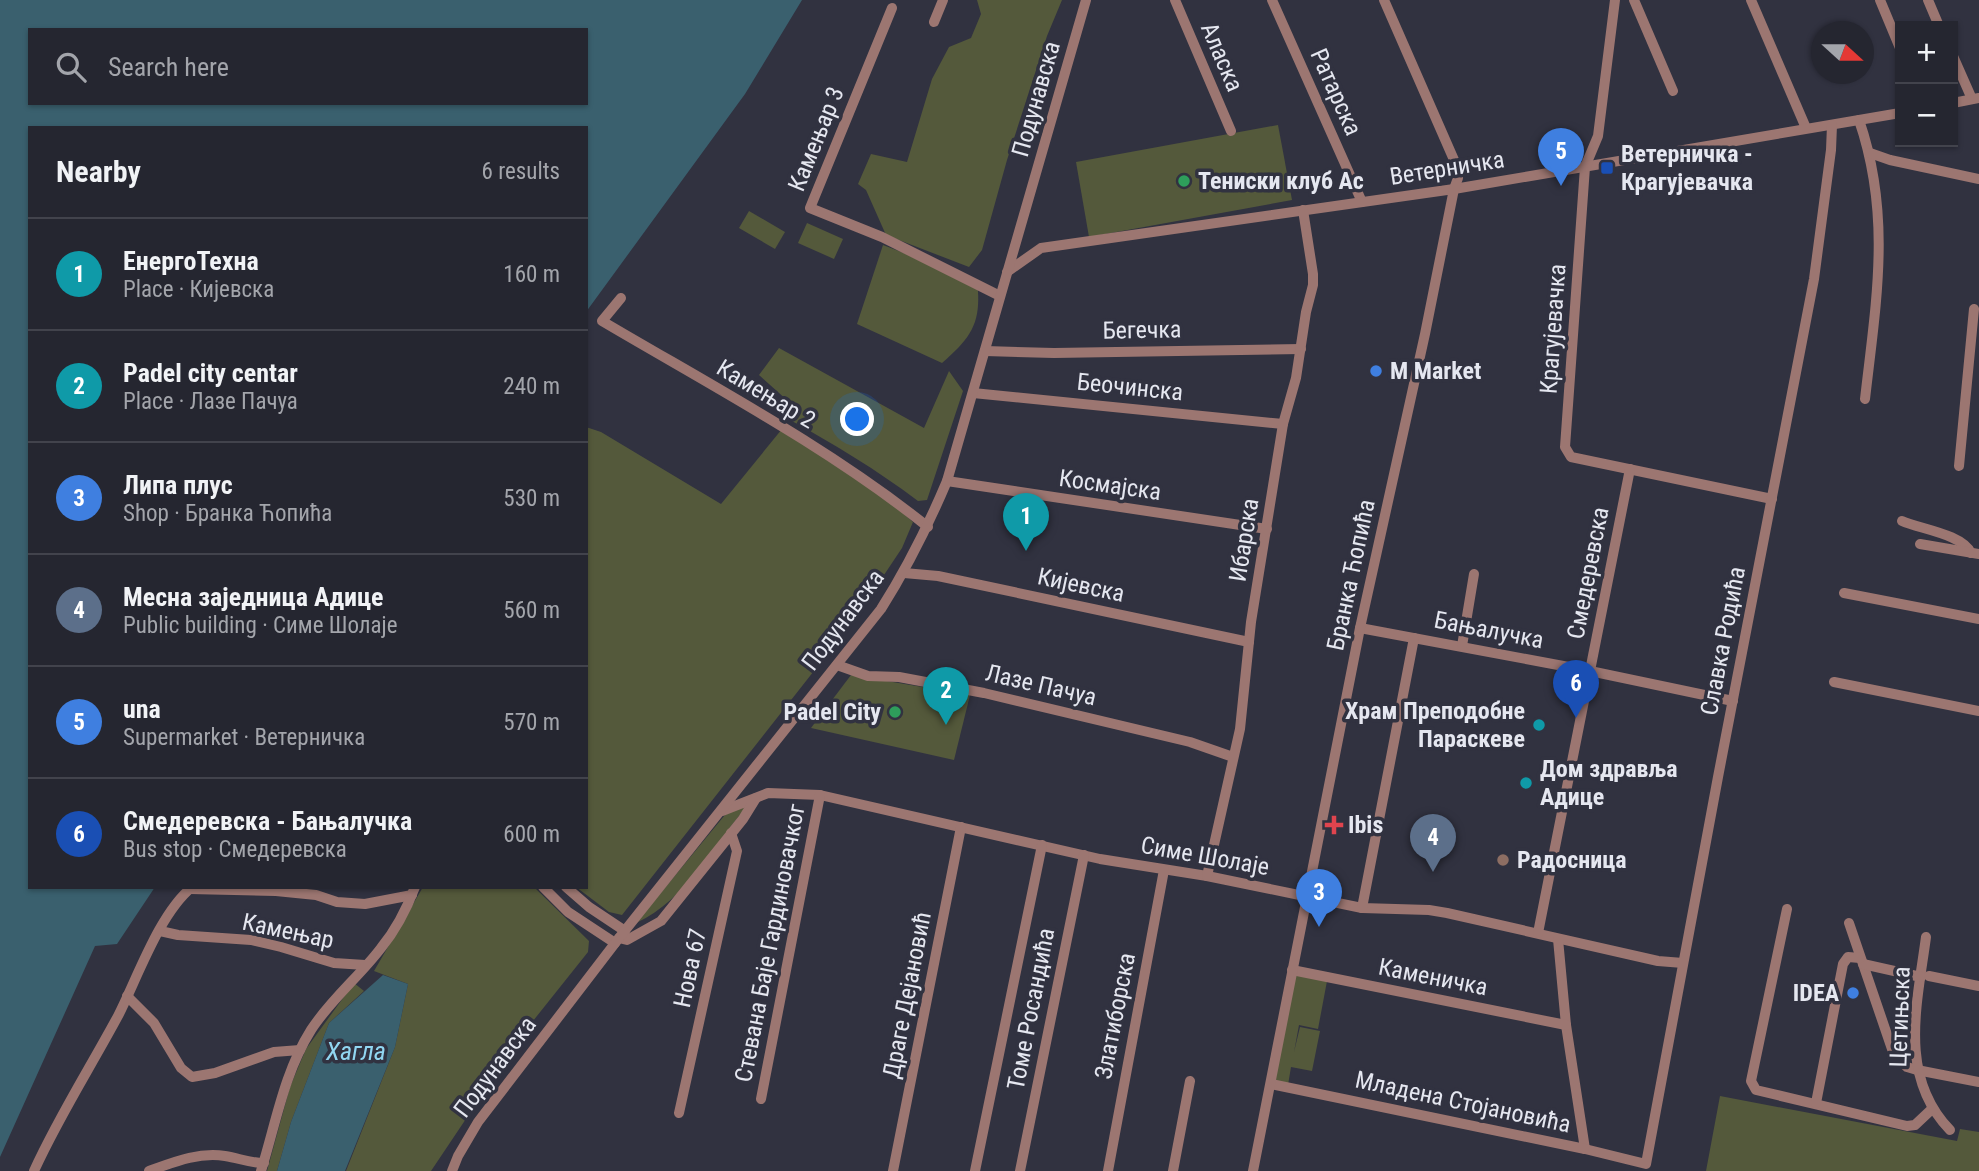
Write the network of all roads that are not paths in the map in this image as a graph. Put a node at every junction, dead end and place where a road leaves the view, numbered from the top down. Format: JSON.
{"nodes":[{"id":1,"x":943,"y":0,"type":"edge"},
{"id":2,"x":1086,"y":0,"type":"edge"},
{"id":3,"x":1175,"y":0,"type":"edge"},
{"id":4,"x":1272,"y":0,"type":"edge"},
{"id":5,"x":1384,"y":0,"type":"edge"},
{"id":6,"x":1615,"y":0,"type":"edge"},
{"id":7,"x":1634,"y":0,"type":"edge"},
{"id":8,"x":1751,"y":0,"type":"edge"},
{"id":9,"x":1880,"y":0,"type":"edge"},
{"id":10,"x":1928,"y":0,"type":"edge"},
{"id":11,"x":892,"y":8,"type":"dead end"},
{"id":12,"x":1938,"y":21,"type":"edge"},
{"id":13,"x":934,"y":22,"type":"dead end"},
{"id":14,"x":1895,"y":36,"type":"edge"},
{"id":15,"x":1958,"y":66,"type":"edge"},
{"id":16,"x":1673,"y":91,"type":"dead end"},
{"id":17,"x":1975,"y":98,"type":"edge"},
{"id":18,"x":1895,"y":114,"type":"edge"},
{"id":19,"x":1858,"y":120,"type":"junction"},
{"id":20,"x":1832,"y":125,"type":"junction"},
{"id":21,"x":1806,"y":128,"type":"junction"},
{"id":22,"x":1230,"y":131,"type":"dead end"},
{"id":23,"x":1870,"y":153,"type":"junction"},
{"id":24,"x":1586,"y":167,"type":"junction"},
{"id":25,"x":1979,"y":179,"type":"edge"},
{"id":26,"x":1454,"y":189,"type":"junction"},
{"id":27,"x":1362,"y":202,"type":"junction"},
{"id":28,"x":1303,"y":210,"type":"junction"},
{"id":29,"x":1007,"y":272,"type":"junction"},
{"id":30,"x":1000,"y":296,"type":"junction"},
{"id":31,"x":621,"y":298,"type":"dead end"},
{"id":32,"x":1975,"y":309,"type":"dead end"},
{"id":33,"x":1301,"y":349,"type":"junction"},
{"id":34,"x":985,"y":351,"type":"junction"},
{"id":35,"x":1968,"y":385,"type":"junction"},
{"id":36,"x":1979,"y":388,"type":"edge"},
{"id":37,"x":973,"y":393,"type":"junction"},
{"id":38,"x":1864,"y":399,"type":"dead end"},
{"id":39,"x":1283,"y":424,"type":"junction"},
{"id":40,"x":1959,"y":466,"type":"dead end"},
{"id":41,"x":1630,"y":469,"type":"junction"},
{"id":42,"x":947,"y":481,"type":"junction"},
{"id":43,"x":1772,"y":499,"type":"junction"},
{"id":44,"x":1902,"y":521,"type":"dead end"},
{"id":45,"x":928,"y":527,"type":"junction"},
{"id":46,"x":1267,"y":529,"type":"junction"},
{"id":47,"x":1920,"y":544,"type":"dead end"},
{"id":48,"x":1975,"y":553,"type":"edge"},
{"id":49,"x":904,"y":573,"type":"junction"},
{"id":50,"x":1474,"y":574,"type":"dead end"},
{"id":51,"x":1844,"y":593,"type":"dead end"},
{"id":52,"x":1979,"y":619,"type":"edge"},
{"id":53,"x":1360,"y":628,"type":"junction"},
{"id":54,"x":1414,"y":638,"type":"junction"},
{"id":55,"x":1249,"y":642,"type":"junction"},
{"id":56,"x":1462,"y":646,"type":"junction"},
{"id":57,"x":837,"y":665,"type":"junction"},
{"id":58,"x":1590,"y":671,"type":"junction"},
{"id":59,"x":1834,"y":682,"type":"dead end"},
{"id":60,"x":1733,"y":701,"type":"junction"},
{"id":61,"x":1979,"y":711,"type":"edge"},
{"id":62,"x":1233,"y":757,"type":"junction"},
{"id":63,"x":820,"y":795,"type":"junction"},
{"id":64,"x":756,"y":798,"type":"junction"},
{"id":65,"x":722,"y":811,"type":"junction"},
{"id":66,"x":961,"y":827,"type":"junction"},
{"id":67,"x":731,"y":833,"type":"junction"},
{"id":68,"x":1041,"y":845,"type":"junction"},
{"id":69,"x":1084,"y":855,"type":"junction"},
{"id":70,"x":1164,"y":870,"type":"junction"},
{"id":71,"x":1207,"y":876,"type":"junction"},
{"id":72,"x":190,"y":889,"type":"edge"},
{"id":73,"x":219,"y":889,"type":"edge"},
{"id":74,"x":545,"y":889,"type":"edge"},
{"id":75,"x":568,"y":889,"type":"edge"},
{"id":76,"x":414,"y":891,"type":"edge"},
{"id":77,"x":1307,"y":896,"type":"junction"},
{"id":78,"x":1363,"y":908,"type":"junction"},
{"id":79,"x":1787,"y":909,"type":"dead end"},
{"id":80,"x":1849,"y":923,"type":"dead end"},
{"id":81,"x":160,"y":931,"type":"junction"},
{"id":82,"x":1538,"y":933,"type":"junction"},
{"id":83,"x":1926,"y":937,"type":"dead end"},
{"id":84,"x":620,"y":938,"type":"junction"},
{"id":85,"x":1558,"y":939,"type":"junction"},
{"id":86,"x":1862,"y":961,"type":"junction"},
{"id":87,"x":1683,"y":963,"type":"junction"},
{"id":88,"x":365,"y":965,"type":"junction"},
{"id":89,"x":1292,"y":970,"type":"junction"},
{"id":90,"x":1925,"y":976,"type":"junction"},
{"id":91,"x":1979,"y":986,"type":"edge"},
{"id":92,"x":127,"y":996,"type":"junction"},
{"id":93,"x":1566,"y":1025,"type":"junction"},
{"id":94,"x":300,"y":1051,"type":"junction"},
{"id":95,"x":1917,"y":1070,"type":"junction"},
{"id":96,"x":1190,"y":1081,"type":"dead end"},
{"id":97,"x":1979,"y":1082,"type":"edge"},
{"id":98,"x":1271,"y":1084,"type":"junction"},
{"id":99,"x":761,"y":1099,"type":"dead end"},
{"id":100,"x":1816,"y":1103,"type":"junction"},
{"id":101,"x":1932,"y":1109,"type":"junction"},
{"id":102,"x":679,"y":1113,"type":"dead end"},
{"id":103,"x":1950,"y":1130,"type":"dead end"},
{"id":104,"x":1586,"y":1149,"type":"junction"},
{"id":105,"x":1647,"y":1164,"type":"joint"},
{"id":106,"x":262,"y":1167,"type":"edge"},
{"id":107,"x":34,"y":1171,"type":"edge"},
{"id":108,"x":149,"y":1171,"type":"edge"},
{"id":109,"x":452,"y":1171,"type":"edge"},
{"id":110,"x":893,"y":1171,"type":"edge"},
{"id":111,"x":975,"y":1171,"type":"edge"},
{"id":112,"x":1020,"y":1171,"type":"edge"},
{"id":113,"x":1108,"y":1171,"type":"edge"},
{"id":114,"x":1173,"y":1171,"type":"edge"},
{"id":115,"x":1254,"y":1171,"type":"edge"}],
"edges":[{"from":1,"to":13,"type":"street"},
{"from":2,"to":29,"type":"street","name":"Подунавска"},
{"from":3,"to":22,"type":"street","name":"Аласка"},
{"from":4,"to":27,"type":"street","name":"Ратарска"},
{"from":5,"to":26,"type":"street","name":"Бранка Ћопића"},
{"from":6,"to":24,"type":"street","name":"Крагујевачка"},
{"from":7,"to":16,"type":"street"},
{"from":8,"to":21,"type":"street"},
{"from":9,"to":14,"type":"street"},
{"from":10,"to":12,"type":"street"},
{"from":11,"to":30,"type":"street","name":"Камењар 3"},
{"from":15,"to":17,"type":"street"},
{"from":18,"to":19,"type":"street","name":"Ветерничка"},
{"from":19,"to":20,"type":"street","name":"Ветерничка"},
{"from":19,"to":23,"type":"street"},
{"from":20,"to":21,"type":"street","name":"Ветерничка"},
{"from":20,"to":43,"type":"street","name":"Славка Родића"},
{"from":21,"to":24,"type":"street","name":"Ветерничка"},
{"from":23,"to":25,"type":"street"},
{"from":23,"to":38,"type":"street"},
{"from":24,"to":26,"type":"street","name":"Ветерничка"},
{"from":24,"to":41,"type":"street","name":"Крагујевачка"},
{"from":26,"to":27,"type":"street","name":"Ветерничка"},
{"from":26,"to":53,"type":"street","name":"Бранка Ћопића"},
{"from":27,"to":28,"type":"street","name":"Ветерничка"},
{"from":28,"to":29,"type":"street","name":"Ветерничка"},
{"from":28,"to":33,"type":"street","name":"Ибарска"},
{"from":29,"to":30,"type":"street","name":"Подунавска"},
{"from":30,"to":34,"type":"street","name":"Подунавска"},
{"from":31,"to":45,"type":"street","name":"Камењар 2"},
{"from":32,"to":35,"type":"street"},
{"from":33,"to":34,"type":"street","name":"Бегечка"},
{"from":33,"to":39,"type":"street","name":"Ибарска"},
{"from":34,"to":37,"type":"street","name":"Подунавска"},
{"from":35,"to":36,"type":"street"},
{"from":35,"to":40,"type":"street"},
{"from":37,"to":39,"type":"street","name":"Беочинска"},
{"from":37,"to":42,"type":"street","name":"Подунавска"},
{"from":39,"to":46,"type":"street","name":"Ибарска"},
{"from":41,"to":43,"type":"street","name":"Крагујевачка"},
{"from":41,"to":58,"type":"street","name":"Смедеревска"},
{"from":42,"to":45,"type":"street","name":"Подунавска"},
{"from":42,"to":46,"type":"street","name":"Космајска"},
{"from":43,"to":60,"type":"street","name":"Славка Родића"},
{"from":44,"to":48,"type":"street"},
{"from":45,"to":49,"type":"street","name":"Подунавска"},
{"from":46,"to":55,"type":"street","name":"Ибарска"},
{"from":47,"to":48,"type":"street"},
{"from":49,"to":55,"type":"street","name":"Кијевска"},
{"from":49,"to":57,"type":"street","name":"Подунавска"},
{"from":50,"to":56,"type":"street"},
{"from":51,"to":52,"type":"street"},
{"from":53,"to":54,"type":"street","name":"Бањалучка"},
{"from":53,"to":77,"type":"street","name":"Бранка Ћопића"},
{"from":54,"to":56,"type":"street","name":"Бањалучка"},
{"from":54,"to":78,"type":"street"},
{"from":55,"to":62,"type":"street","name":"Ибарска"},
{"from":56,"to":58,"type":"street","name":"Бањалучка"},
{"from":57,"to":62,"type":"street","name":"Лазе Пачуа"},
{"from":57,"to":65,"type":"street","name":"Подунавска"},
{"from":58,"to":60,"type":"street","name":"Бањалучка"},
{"from":58,"to":82,"type":"street","name":"Смедеревска"},
{"from":59,"to":61,"type":"street"},
{"from":60,"to":87,"type":"street","name":"Славка Родића"},
{"from":62,"to":71,"type":"street","name":"Ибарска"},
{"from":63,"to":64,"type":"street","name":"Симе Шолаје"},
{"from":63,"to":66,"type":"street","name":"Симе Шолаје"},
{"from":63,"to":99,"type":"street","name":"Стевана Баје Гардиновачког"},
{"from":64,"to":65,"type":"street","name":"Симе Шолаје"},
{"from":64,"to":67,"type":"street","name":"Нова 67"},
{"from":65,"to":84,"type":"street","name":"Подунавска"},
{"from":66,"to":68,"type":"street","name":"Симе Шолаје"},
{"from":66,"to":110,"type":"street","name":"Драге Дејановић"},
{"from":67,"to":84,"type":"street","name":"Нова 67"},
{"from":67,"to":102,"type":"street","name":"Нова 67"},
{"from":68,"to":69,"type":"street","name":"Симе Шолаје"},
{"from":68,"to":111,"type":"street"},
{"from":69,"to":70,"type":"street","name":"Симе Шолаје"},
{"from":69,"to":112,"type":"street","name":"Томе Росандића"},
{"from":70,"to":71,"type":"street","name":"Симе Шолаје"},
{"from":70,"to":113,"type":"street","name":"Златиборска"},
{"from":71,"to":77,"type":"street","name":"Симе Шолаје"},
{"from":72,"to":81,"type":"street","name":"Камењар"},
{"from":73,"to":76,"type":"street","name":"Камењар"},
{"from":74,"to":84,"type":"street"},
{"from":75,"to":84,"type":"street"},
{"from":76,"to":88,"type":"street"},
{"from":77,"to":78,"type":"street","name":"Симе Шолаје"},
{"from":77,"to":89,"type":"street","name":"Бранка Ћопића"},
{"from":78,"to":82,"type":"street","name":"Симе Шолаје"},
{"from":79,"to":100,"type":"street"},
{"from":80,"to":86,"type":"street"},
{"from":81,"to":88,"type":"street","name":"Камењар"},
{"from":81,"to":92,"type":"street","name":"Камењар"},
{"from":82,"to":85,"type":"street","name":"Симе Шолаје"},
{"from":83,"to":90,"type":"street","name":"Цетињска"},
{"from":84,"to":109,"type":"street","name":"Подунавска"},
{"from":85,"to":87,"type":"street","name":"Симе Шолаје"},
{"from":85,"to":93,"type":"street"},
{"from":86,"to":90,"type":"street"},
{"from":86,"to":95,"type":"street"},
{"from":86,"to":100,"type":"street"},
{"from":87,"to":105,"type":"street","name":"Славка Родића"},
{"from":88,"to":94,"type":"street"},
{"from":89,"to":93,"type":"street","name":"Каменичка"},
{"from":89,"to":98,"type":"street","name":"Бранка Ћопића"},
{"from":90,"to":91,"type":"street"},
{"from":90,"to":95,"type":"street","name":"Цетињска"},
{"from":92,"to":94,"type":"street"},
{"from":92,"to":107,"type":"street","name":"Камењар"},
{"from":93,"to":104,"type":"street"},
{"from":94,"to":106,"type":"street"},
{"from":95,"to":97,"type":"street"},
{"from":95,"to":101,"type":"street","name":"Цетињска"},
{"from":96,"to":114,"type":"street"},
{"from":98,"to":104,"type":"street","name":"Младена Стојановића"},
{"from":98,"to":115,"type":"street","name":"Бранка Ћопића"},
{"from":100,"to":101,"type":"street"},
{"from":101,"to":103,"type":"street","name":"Цетињска"},
{"from":104,"to":105,"type":"street","name":"Младена Стојановића"},
{"from":106,"to":108,"type":"street"}]}
